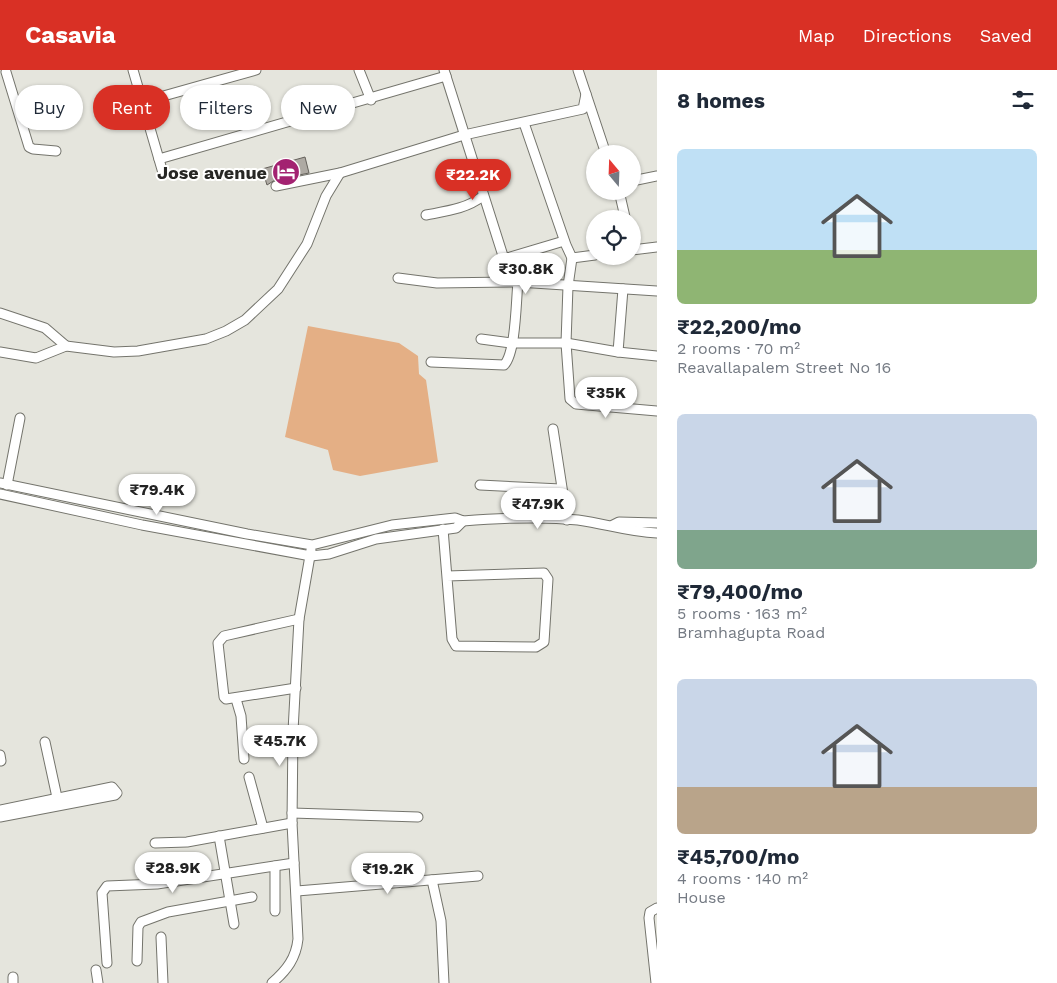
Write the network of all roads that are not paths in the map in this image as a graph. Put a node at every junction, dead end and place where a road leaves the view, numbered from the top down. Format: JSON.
{"nodes":[{"id":1,"x":133,"y":70,"type":"edge"},
{"id":2,"x":256,"y":70,"type":"edge"},
{"id":3,"x":359,"y":70,"type":"edge"},
{"id":4,"x":578,"y":70,"type":"edge"},
{"id":5,"x":6,"y":72,"type":"edge"},
{"id":6,"x":240,"y":72,"type":"edge"},
{"id":7,"x":445,"y":73,"type":"edge"},
{"id":8,"x":137,"y":85,"type":"edge"},
{"id":9,"x":170,"y":93,"type":"edge"},
{"id":10,"x":586,"y":94,"type":"junction"},
{"id":11,"x":371,"y":100,"type":"junction"},
{"id":12,"x":524,"y":123,"type":"junction"},
{"id":13,"x":150,"y":130,"type":"edge"},
{"id":14,"x":464,"y":135,"type":"junction"},
{"id":15,"x":603,"y":145,"type":"edge"},
{"id":16,"x":56,"y":151,"type":"dead end"},
{"id":17,"x":159,"y":159,"type":"junction"},
{"id":18,"x":163,"y":173,"type":"dead end"},
{"id":19,"x":340,"y":173,"type":"junction"},
{"id":20,"x":657,"y":176,"type":"edge"},
{"id":21,"x":641,"y":179,"type":"edge"},
{"id":22,"x":276,"y":186,"type":"dead end"},
{"id":23,"x":484,"y":196,"type":"junction"},
{"id":24,"x":426,"y":214,"type":"dead end"},
{"id":25,"x":564,"y":241,"type":"junction"},
{"id":26,"x":657,"y":247,"type":"edge"},
{"id":27,"x":641,"y":249,"type":"edge"},
{"id":28,"x":586,"y":256,"type":"edge"},
{"id":29,"x":572,"y":258,"type":"junction"},
{"id":30,"x":398,"y":278,"type":"dead end"},
{"id":31,"x":518,"y":282,"type":"junction"},
{"id":32,"x":568,"y":286,"type":"junction"},
{"id":33,"x":623,"y":289,"type":"junction"},
{"id":34,"x":657,"y":291,"type":"edge"},
{"id":35,"x":0,"y":313,"type":"edge"},
{"id":36,"x":481,"y":338,"type":"dead end"},
{"id":37,"x":512,"y":343,"type":"junction"},
{"id":38,"x":566,"y":343,"type":"junction"},
{"id":39,"x":66,"y":346,"type":"junction"},
{"id":40,"x":0,"y":352,"type":"edge"},
{"id":41,"x":618,"y":352,"type":"junction"},
{"id":42,"x":657,"y":356,"type":"edge"},
{"id":43,"x":431,"y":362,"type":"dead end"},
{"id":44,"x":657,"y":412,"type":"edge"},
{"id":45,"x":20,"y":418,"type":"dead end"},
{"id":46,"x":553,"y":429,"type":"dead end"},
{"id":47,"x":4,"y":484,"type":"edge"},
{"id":48,"x":480,"y":485,"type":"dead end"},
{"id":49,"x":561,"y":489,"type":"junction"},
{"id":50,"x":0,"y":494,"type":"edge"},
{"id":51,"x":567,"y":520,"type":"junction"},
{"id":52,"x":463,"y":521,"type":"junction"},
{"id":53,"x":657,"y":523,"type":"edge"},
{"id":54,"x":613,"y":524,"type":"junction"},
{"id":55,"x":443,"y":529,"type":"junction"},
{"id":56,"x":657,"y":533,"type":"edge"},
{"id":57,"x":312,"y":545,"type":"junction"},
{"id":58,"x":311,"y":556,"type":"junction"},
{"id":59,"x":447,"y":576,"type":"junction"},
{"id":60,"x":300,"y":618,"type":"junction"},
{"id":61,"x":296,"y":688,"type":"junction"},
{"id":62,"x":236,"y":699,"type":"junction"},
{"id":63,"x":45,"y":742,"type":"dead end"},
{"id":64,"x":244,"y":759,"type":"dead end"},
{"id":65,"x":249,"y":777,"type":"dead end"},
{"id":66,"x":58,"y":802,"type":"junction"},
{"id":67,"x":0,"y":810,"type":"edge"},
{"id":68,"x":0,"y":817,"type":"edge"},
{"id":69,"x":418,"y":817,"type":"dead end"},
{"id":70,"x":292,"y":818,"type":"junction"},
{"id":71,"x":263,"y":828,"type":"junction"},
{"id":72,"x":219,"y":836,"type":"junction"},
{"id":73,"x":155,"y":842,"type":"dead end"},
{"id":74,"x":294,"y":863,"type":"junction"},
{"id":75,"x":275,"y":866,"type":"junction"},
{"id":76,"x":226,"y":872,"type":"junction"},
{"id":77,"x":478,"y":876,"type":"dead end"},
{"id":78,"x":432,"y":880,"type":"junction"},
{"id":79,"x":296,"y":891,"type":"junction"},
{"id":80,"x":252,"y":897,"type":"dead end"},
{"id":81,"x":231,"y":901,"type":"junction"},
{"id":82,"x":657,"y":908,"type":"edge"},
{"id":83,"x":275,"y":911,"type":"dead end"},
{"id":84,"x":234,"y":924,"type":"dead end"},
{"id":85,"x":161,"y":937,"type":"dead end"},
{"id":86,"x":137,"y":961,"type":"dead end"},
{"id":87,"x":107,"y":963,"type":"dead end"},
{"id":88,"x":96,"y":970,"type":"dead end"},
{"id":89,"x":98,"y":983,"type":"edge"},
{"id":90,"x":163,"y":983,"type":"edge"},
{"id":91,"x":272,"y":983,"type":"edge"},
{"id":92,"x":444,"y":983,"type":"edge"},
{"id":93,"x":656,"y":983,"type":"edge"}],
"edges":[{"from":1,"to":8,"type":"street"},
{"from":2,"to":6,"type":"street"},
{"from":3,"to":11,"type":"street"},
{"from":4,"to":10,"type":"street"},
{"from":5,"to":16,"type":"street"},
{"from":6,"to":9,"type":"street"},
{"from":7,"to":11,"type":"street"},
{"from":7,"to":14,"type":"street"},
{"from":10,"to":12,"type":"street"},
{"from":10,"to":15,"type":"street"},
{"from":11,"to":17,"type":"street"},
{"from":12,"to":14,"type":"street"},
{"from":12,"to":25,"type":"street"},
{"from":13,"to":17,"type":"street"},
{"from":14,"to":19,"type":"street"},
{"from":14,"to":23,"type":"street"},
{"from":17,"to":18,"type":"street"},
{"from":19,"to":22,"type":"street"},
{"from":19,"to":39,"type":"street"},
{"from":20,"to":21,"type":"street"},
{"from":23,"to":24,"type":"street"},
{"from":23,"to":25,"type":"street"},
{"from":25,"to":29,"type":"street"},
{"from":26,"to":27,"type":"street"},
{"from":28,"to":29,"type":"street"},
{"from":29,"to":32,"type":"street"},
{"from":30,"to":31,"type":"street"},
{"from":31,"to":32,"type":"street"},
{"from":31,"to":37,"type":"street"},
{"from":32,"to":33,"type":"street"},
{"from":32,"to":38,"type":"street"},
{"from":33,"to":34,"type":"street"},
{"from":33,"to":41,"type":"street"},
{"from":35,"to":39,"type":"street"},
{"from":36,"to":37,"type":"street"},
{"from":37,"to":38,"type":"street"},
{"from":37,"to":43,"type":"street"},
{"from":38,"to":41,"type":"street"},
{"from":38,"to":44,"type":"street"},
{"from":39,"to":40,"type":"street"},
{"from":41,"to":42,"type":"street"},
{"from":45,"to":47,"type":"street"},
{"from":46,"to":49,"type":"street"},
{"from":47,"to":57,"type":"street"},
{"from":48,"to":49,"type":"street"},
{"from":49,"to":51,"type":"street"},
{"from":50,"to":58,"type":"street"},
{"from":51,"to":52,"type":"street"},
{"from":51,"to":54,"type":"street"},
{"from":52,"to":55,"type":"street"},
{"from":52,"to":57,"type":"street"},
{"from":53,"to":54,"type":"street"},
{"from":54,"to":56,"type":"street"},
{"from":55,"to":58,"type":"street"},
{"from":55,"to":59,"type":"street"},
{"from":57,"to":58,"type":"street"},
{"from":58,"to":60,"type":"street"},
{"from":59,"to":59,"type":"street"},
{"from":60,"to":61,"type":"street"},
{"from":60,"to":62,"type":"street"},
{"from":61,"to":62,"type":"street"},
{"from":61,"to":70,"type":"street"},
{"from":62,"to":64,"type":"street"},
{"from":63,"to":66,"type":"street"},
{"from":65,"to":71,"type":"street"},
{"from":66,"to":66,"type":"street"},
{"from":66,"to":67,"type":"street"},
{"from":66,"to":68,"type":"street"},
{"from":69,"to":70,"type":"street"},
{"from":70,"to":71,"type":"street"},
{"from":70,"to":74,"type":"street"},
{"from":71,"to":72,"type":"street"},
{"from":72,"to":73,"type":"street"},
{"from":72,"to":76,"type":"street"},
{"from":74,"to":75,"type":"street"},
{"from":74,"to":79,"type":"street"},
{"from":75,"to":76,"type":"street"},
{"from":75,"to":83,"type":"street"},
{"from":76,"to":81,"type":"street"},
{"from":76,"to":87,"type":"street"},
{"from":77,"to":78,"type":"street"},
{"from":78,"to":79,"type":"street"},
{"from":78,"to":92,"type":"street"},
{"from":79,"to":91,"type":"street"},
{"from":80,"to":81,"type":"street"},
{"from":81,"to":84,"type":"street"},
{"from":81,"to":86,"type":"street"},
{"from":82,"to":93,"type":"street"},
{"from":85,"to":90,"type":"street"},
{"from":88,"to":89,"type":"street"}]}
